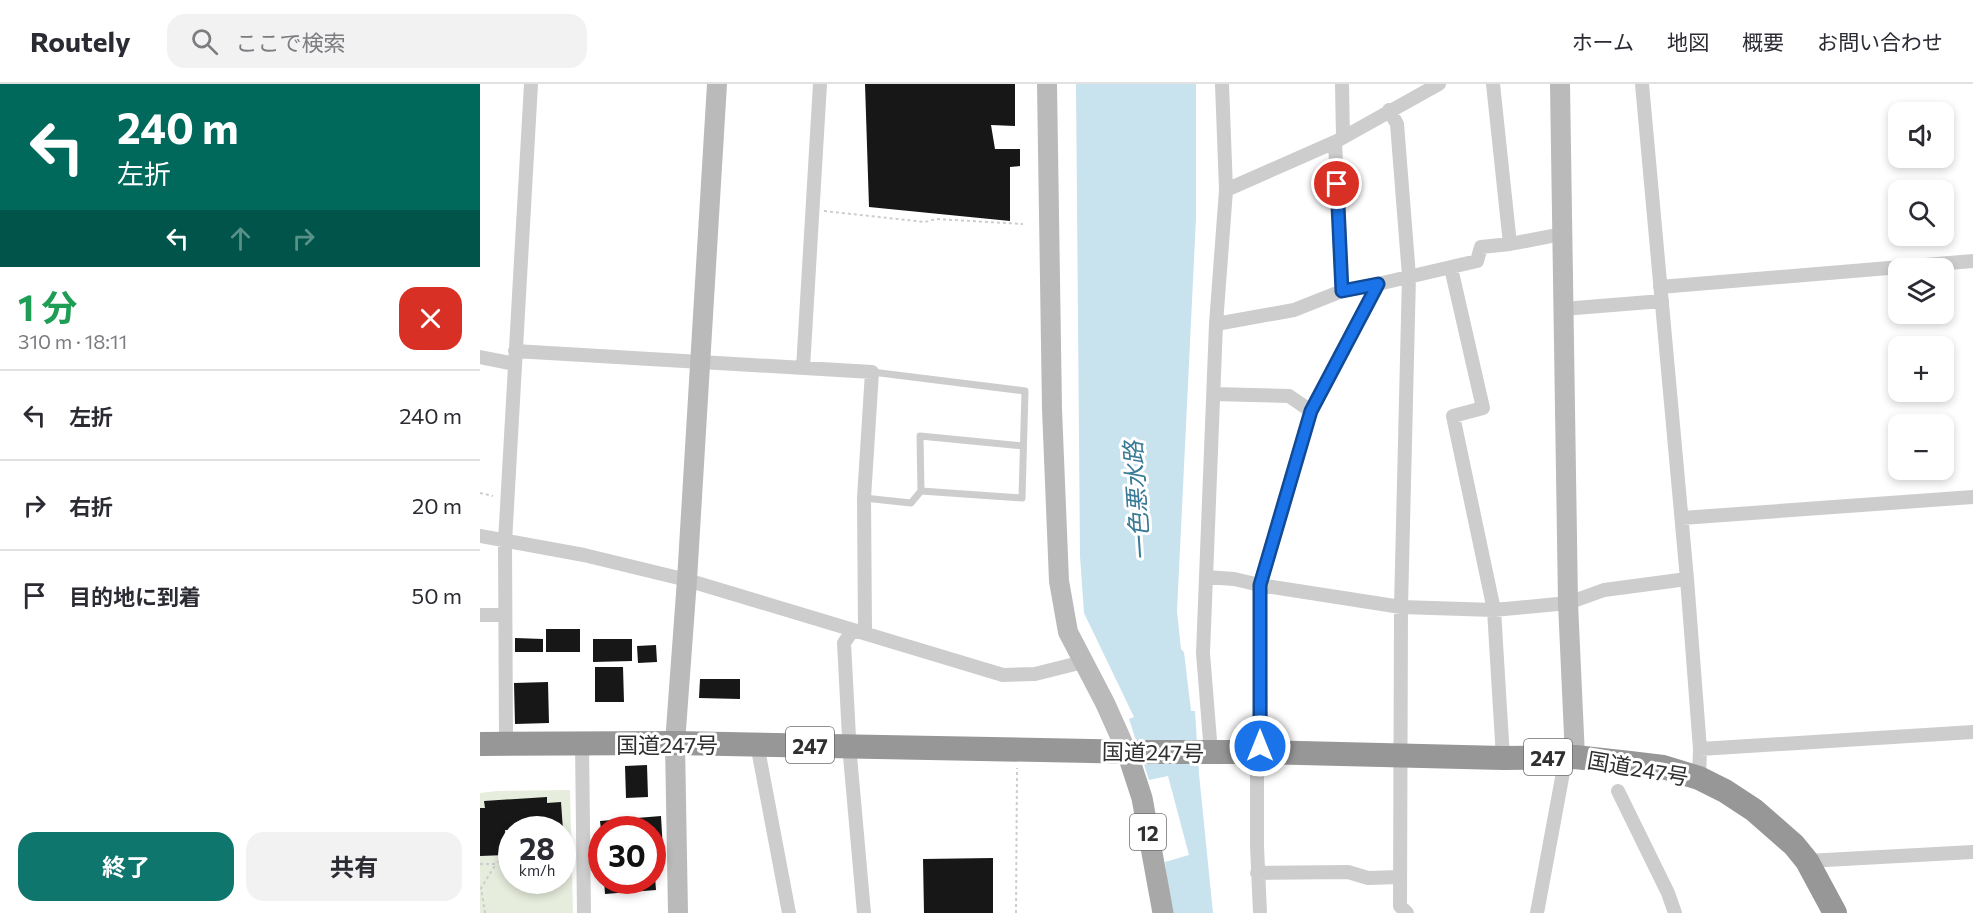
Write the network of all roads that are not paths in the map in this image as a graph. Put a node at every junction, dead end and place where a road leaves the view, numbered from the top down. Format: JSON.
{"nodes":[{"id":1,"x":531,"y":84,"type":"edge"},
{"id":2,"x":717,"y":84,"type":"edge"},
{"id":3,"x":820,"y":84,"type":"edge"},
{"id":4,"x":1047,"y":84,"type":"edge"},
{"id":5,"x":1222,"y":84,"type":"edge"},
{"id":6,"x":1342,"y":84,"type":"edge"},
{"id":7,"x":1439,"y":84,"type":"edge"},
{"id":8,"x":1493,"y":84,"type":"edge"},
{"id":9,"x":1560,"y":84,"type":"edge"},
{"id":10,"x":1642,"y":84,"type":"edge"},
{"id":11,"x":1423,"y":88,"type":"edge"},
{"id":12,"x":1389,"y":110,"type":"junction"},
{"id":13,"x":1339,"y":140,"type":"junction"},
{"id":14,"x":1226,"y":190,"type":"junction"},
{"id":15,"x":1562,"y":234,"type":"junction"},
{"id":16,"x":1510,"y":244,"type":"junction"},
{"id":17,"x":1973,"y":261,"type":"edge"},
{"id":18,"x":1451,"y":268,"type":"junction"},
{"id":19,"x":1409,"y":276,"type":"junction"},
{"id":20,"x":1378,"y":284,"type":"junction"},
{"id":21,"x":1660,"y":286,"type":"junction"},
{"id":22,"x":1342,"y":291,"type":"junction"},
{"id":23,"x":1662,"y":301,"type":"junction"},
{"id":24,"x":1563,"y":309,"type":"junction"},
{"id":25,"x":1216,"y":324,"type":"junction"},
{"id":26,"x":480,"y":357,"type":"edge"},
{"id":27,"x":515,"y":358,"type":"junction"},
{"id":28,"x":700,"y":363,"type":"junction"},
{"id":29,"x":803,"y":368,"type":"junction"},
{"id":30,"x":872,"y":372,"type":"junction"},
{"id":31,"x":1213,"y":394,"type":"junction"},
{"id":32,"x":1311,"y":411,"type":"junction"},
{"id":33,"x":1023,"y":446,"type":"junction"},
{"id":34,"x":921,"y":491,"type":"junction"},
{"id":35,"x":1973,"y":497,"type":"edge"},
{"id":36,"x":864,"y":498,"type":"junction"},
{"id":37,"x":1682,"y":518,"type":"junction"},
{"id":38,"x":480,"y":536,"type":"edge"},
{"id":39,"x":505,"y":542,"type":"junction"},
{"id":40,"x":1206,"y":577,"type":"junction"},
{"id":41,"x":1688,"y":579,"type":"junction"},
{"id":42,"x":687,"y":580,"type":"junction"},
{"id":43,"x":1260,"y":585,"type":"junction"},
{"id":44,"x":1568,"y":603,"type":"junction"},
{"id":45,"x":1401,"y":607,"type":"junction"},
{"id":46,"x":1494,"y":610,"type":"junction"},
{"id":47,"x":480,"y":615,"type":"edge"},
{"id":48,"x":506,"y":615,"type":"junction"},
{"id":49,"x":859,"y":632,"type":"junction"},
{"id":50,"x":1083,"y":662,"type":"junction"},
{"id":51,"x":1973,"y":732,"type":"edge"},
{"id":52,"x":582,"y":743,"type":"junction"},
{"id":53,"x":675,"y":743,"type":"junction"},
{"id":54,"x":480,"y":744,"type":"edge"},
{"id":55,"x":506,"y":744,"type":"junction"},
{"id":56,"x":757,"y":744,"type":"junction"},
{"id":57,"x":850,"y":746,"type":"junction"},
{"id":58,"x":1700,"y":749,"type":"junction"},
{"id":59,"x":1134,"y":752,"type":"junction"},
{"id":60,"x":1257,"y":752,"type":"junction"},
{"id":61,"x":1205,"y":753,"type":"junction"},
{"id":62,"x":1399,"y":756,"type":"junction"},
{"id":63,"x":1575,"y":757,"type":"junction"},
{"id":64,"x":1503,"y":758,"type":"junction"},
{"id":65,"x":1699,"y":778,"type":"junction"},
{"id":66,"x":1618,"y":791,"type":"dead end"},
{"id":67,"x":1973,"y":852,"type":"edge"},
{"id":68,"x":1807,"y":861,"type":"junction"},
{"id":69,"x":1257,"y":873,"type":"junction"},
{"id":70,"x":1400,"y":877,"type":"junction"},
{"id":71,"x":584,"y":913,"type":"edge"},
{"id":72,"x":678,"y":913,"type":"edge"},
{"id":73,"x":789,"y":913,"type":"edge"},
{"id":74,"x":864,"y":913,"type":"edge"},
{"id":75,"x":1163,"y":913,"type":"edge"},
{"id":76,"x":1260,"y":913,"type":"edge"},
{"id":77,"x":1407,"y":913,"type":"edge"},
{"id":78,"x":1537,"y":913,"type":"edge"},
{"id":79,"x":1675,"y":913,"type":"edge"},
{"id":80,"x":1835,"y":913,"type":"edge"}],
"edges":[{"from":1,"to":27,"type":"street"},
{"from":2,"to":28,"type":"street"},
{"from":3,"to":29,"type":"street"},
{"from":4,"to":50,"type":"street"},
{"from":5,"to":14,"type":"street"},
{"from":6,"to":13,"type":"street"},
{"from":7,"to":11,"type":"street"},
{"from":8,"to":16,"type":"street"},
{"from":9,"to":15,"type":"street"},
{"from":10,"to":21,"type":"street"},
{"from":11,"to":12,"type":"street"},
{"from":12,"to":13,"type":"street"},
{"from":12,"to":19,"type":"street"},
{"from":13,"to":14,"type":"street"},
{"from":13,"to":22,"type":"street"},
{"from":14,"to":25,"type":"street"},
{"from":15,"to":16,"type":"street"},
{"from":15,"to":24,"type":"street"},
{"from":16,"to":18,"type":"street"},
{"from":17,"to":21,"type":"street"},
{"from":18,"to":19,"type":"street"},
{"from":18,"to":46,"type":"street"},
{"from":19,"to":20,"type":"street"},
{"from":19,"to":45,"type":"street"},
{"from":20,"to":22,"type":"street"},
{"from":20,"to":32,"type":"street"},
{"from":21,"to":23,"type":"street"},
{"from":22,"to":25,"type":"street"},
{"from":23,"to":24,"type":"street"},
{"from":23,"to":37,"type":"street"},
{"from":24,"to":44,"type":"street"},
{"from":25,"to":31,"type":"street"},
{"from":26,"to":27,"type":"street"},
{"from":27,"to":28,"type":"street"},
{"from":27,"to":39,"type":"street"},
{"from":28,"to":29,"type":"street"},
{"from":28,"to":42,"type":"street"},
{"from":29,"to":30,"type":"street"},
{"from":30,"to":33,"type":"lane"},
{"from":30,"to":36,"type":"street"},
{"from":31,"to":32,"type":"street"},
{"from":31,"to":40,"type":"street"},
{"from":32,"to":43,"type":"street"},
{"from":33,"to":34,"type":"lane"},
{"from":33,"to":34,"type":"lane"},
{"from":34,"to":36,"type":"lane"},
{"from":35,"to":37,"type":"street"},
{"from":36,"to":49,"type":"street"},
{"from":37,"to":41,"type":"street"},
{"from":38,"to":39,"type":"street"},
{"from":39,"to":42,"type":"street"},
{"from":39,"to":48,"type":"street"},
{"from":40,"to":43,"type":"street"},
{"from":40,"to":61,"type":"street"},
{"from":41,"to":44,"type":"street"},
{"from":41,"to":58,"type":"street"},
{"from":42,"to":49,"type":"street"},
{"from":42,"to":53,"type":"street"},
{"from":43,"to":45,"type":"street"},
{"from":43,"to":60,"type":"street"},
{"from":44,"to":46,"type":"street"},
{"from":44,"to":63,"type":"street"},
{"from":45,"to":46,"type":"street"},
{"from":45,"to":62,"type":"street"},
{"from":46,"to":64,"type":"street"},
{"from":47,"to":48,"type":"street"},
{"from":48,"to":55,"type":"street"},
{"from":49,"to":50,"type":"street"},
{"from":49,"to":57,"type":"street"},
{"from":50,"to":59,"type":"street"},
{"from":51,"to":58,"type":"street"},
{"from":52,"to":53,"type":"highway","name":"国道247号","number":"247"},
{"from":52,"to":55,"type":"highway","name":"国道247号","number":"247"},
{"from":52,"to":71,"type":"street"},
{"from":53,"to":56,"type":"highway","name":"国道247号","number":"247"},
{"from":53,"to":72,"type":"street"},
{"from":54,"to":55,"type":"highway","name":"国道247号","number":"247"},
{"from":56,"to":57,"type":"highway","name":"国道247号","number":"247"},
{"from":56,"to":73,"type":"street"},
{"from":57,"to":59,"type":"highway","name":"国道247号","number":"247"},
{"from":57,"to":74,"type":"street"},
{"from":58,"to":65,"type":"street"},
{"from":59,"to":61,"type":"highway","name":"国道247号","number":"247"},
{"from":59,"to":75,"type":"main road","number":"12"},
{"from":60,"to":61,"type":"highway","name":"国道247号","number":"247"},
{"from":60,"to":62,"type":"highway","name":"国道247号","number":"247"},
{"from":60,"to":69,"type":"street"},
{"from":62,"to":64,"type":"highway","name":"国道247号","number":"247"},
{"from":62,"to":70,"type":"street"},
{"from":63,"to":64,"type":"highway","name":"国道247号","number":"247"},
{"from":63,"to":65,"type":"highway","name":"国道247号","number":"247"},
{"from":63,"to":78,"type":"street"},
{"from":65,"to":68,"type":"highway","name":"国道247号","number":"247"},
{"from":66,"to":79,"type":"street"},
{"from":67,"to":68,"type":"street"},
{"from":68,"to":80,"type":"highway","name":"国道247号","number":"247"},
{"from":69,"to":70,"type":"street"},
{"from":69,"to":76,"type":"street"},
{"from":70,"to":77,"type":"street"}]}
